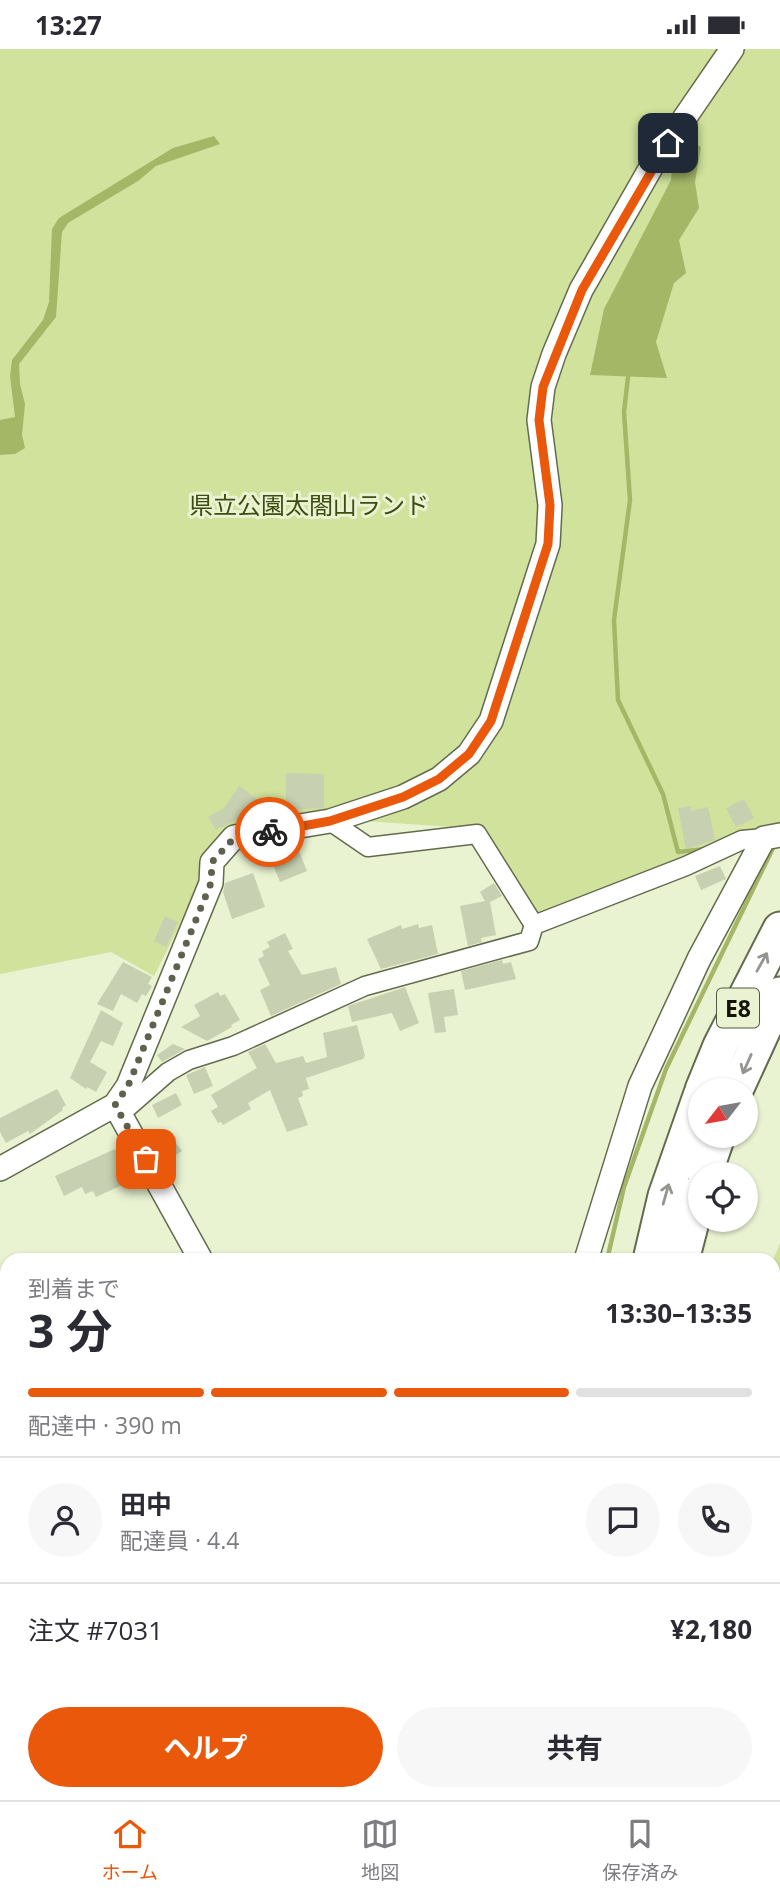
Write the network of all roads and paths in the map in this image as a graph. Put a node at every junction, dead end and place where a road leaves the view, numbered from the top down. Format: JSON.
{"nodes":[{"id":1,"x":732,"y":49,"type":"edge"},
{"id":2,"x":330,"y":821,"type":"junction"},
{"id":3,"x":772,"y":837,"type":"edge"},
{"id":4,"x":534,"y":926,"type":"junction"},
{"id":5,"x":780,"y":929,"type":"edge"},
{"id":6,"x":780,"y":994,"type":"edge"},
{"id":7,"x":707,"y":1078,"type":"edge"},
{"id":8,"x":742,"y":1078,"type":"edge"},
{"id":9,"x":117,"y":1109,"type":"junction"},
{"id":10,"x":688,"y":1130,"type":"edge"},
{"id":11,"x":0,"y":1169,"type":"edge"},
{"id":12,"x":689,"y":1232,"type":"edge"},
{"id":13,"x":197,"y":1253,"type":"edge"},
{"id":14,"x":588,"y":1253,"type":"edge"},
{"id":15,"x":652,"y":1253,"type":"edge"},
{"id":16,"x":684,"y":1253,"type":"edge"}],
"edges":[{"from":1,"to":2,"type":"street"},
{"from":2,"to":4,"type":"street"},
{"from":2,"to":9,"type":"street"},
{"from":3,"to":4,"type":"street"},
{"from":3,"to":14,"type":"street"},
{"from":4,"to":9,"type":"street"},
{"from":7,"to":5,"type":"highway","number":"E8","one_way":true},
{"from":6,"to":8,"type":"highway","number":"E8","one_way":true},
{"from":9,"to":11,"type":"street"},
{"from":9,"to":13,"type":"street"},
{"from":15,"to":10,"type":"highway","one_way":true},
{"from":12,"to":16,"type":"highway"}]}
